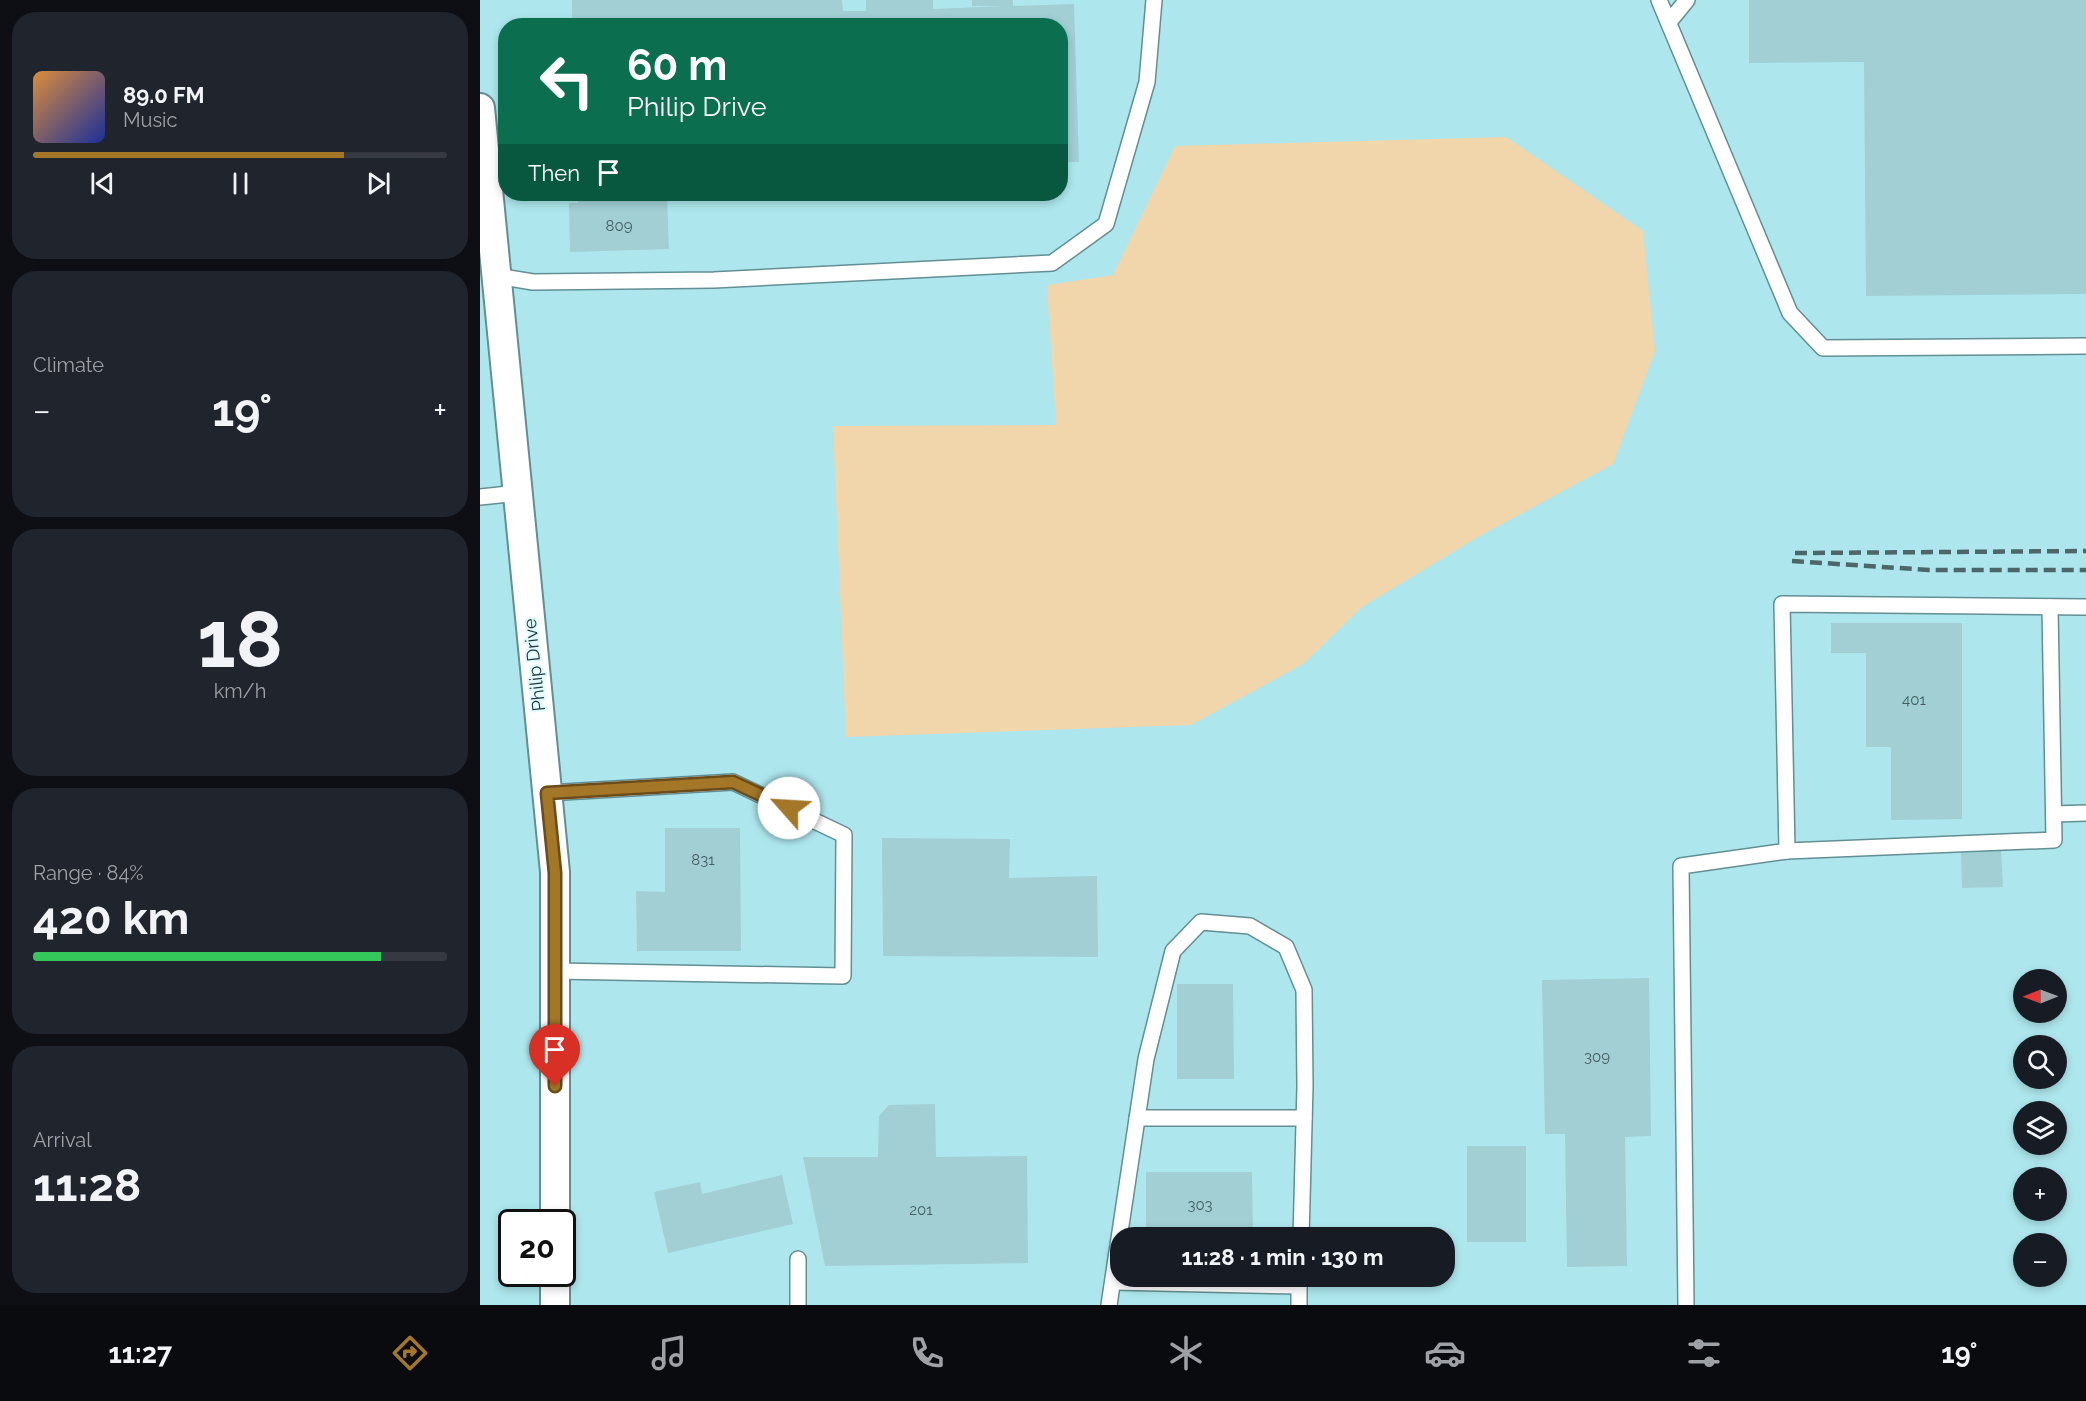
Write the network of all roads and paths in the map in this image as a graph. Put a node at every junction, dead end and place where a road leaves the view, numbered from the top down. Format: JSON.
{"nodes":[{"id":1,"x":1154,"y":0,"type":"edge"},
{"id":2,"x":1659,"y":0,"type":"edge"},
{"id":3,"x":1687,"y":0,"type":"edge"},
{"id":4,"x":1669,"y":22,"type":"junction"},
{"id":5,"x":481,"y":125,"type":"edge"},
{"id":6,"x":496,"y":276,"type":"junction"},
{"id":7,"x":2086,"y":346,"type":"edge"},
{"id":8,"x":518,"y":493,"type":"junction"},
{"id":9,"x":480,"y":497,"type":"edge"},
{"id":10,"x":2050,"y":607,"type":"junction"},
{"id":11,"x":2086,"y":607,"type":"edge"},
{"id":12,"x":547,"y":793,"type":"junction"},
{"id":13,"x":2086,"y":813,"type":"edge"},
{"id":14,"x":2054,"y":814,"type":"junction"},
{"id":15,"x":1787,"y":851,"type":"junction"},
{"id":16,"x":555,"y":971,"type":"junction"},
{"id":17,"x":1137,"y":1118,"type":"junction"},
{"id":18,"x":1304,"y":1118,"type":"junction"},
{"id":19,"x":555,"y":1209,"type":"edge"},
{"id":20,"x":1121,"y":1227,"type":"edge"},
{"id":21,"x":1301,"y":1227,"type":"edge"},
{"id":22,"x":798,"y":1259,"type":"dead end"},
{"id":23,"x":555,"y":1287,"type":"edge"},
{"id":24,"x":1112,"y":1287,"type":"edge"},
{"id":25,"x":1299,"y":1287,"type":"edge"},
{"id":26,"x":555,"y":1305,"type":"edge"},
{"id":27,"x":798,"y":1305,"type":"edge"},
{"id":28,"x":1109,"y":1305,"type":"edge"},
{"id":29,"x":1299,"y":1305,"type":"edge"},
{"id":30,"x":1686,"y":1305,"type":"edge"}],
"edges":[{"from":1,"to":6,"type":"lane"},
{"from":2,"to":4,"type":"lane"},
{"from":3,"to":4,"type":"lane"},
{"from":4,"to":7,"type":"lane"},
{"from":5,"to":6,"type":"street","name":"Philip Drive"},
{"from":6,"to":8,"type":"street","name":"Philip Drive"},
{"from":8,"to":9,"type":"lane"},
{"from":8,"to":12,"type":"street","name":"Philip Drive"},
{"from":10,"to":11,"type":"lane"},
{"from":10,"to":14,"type":"lane"},
{"from":10,"to":15,"type":"lane"},
{"from":12,"to":16,"type":"street","name":"Philip Drive"},
{"from":12,"to":16,"type":"lane"},
{"from":13,"to":14,"type":"lane"},
{"from":14,"to":15,"type":"lane"},
{"from":15,"to":30,"type":"lane"},
{"from":16,"to":19,"type":"street","name":"Philip Drive"},
{"from":17,"to":18,"type":"lane"},
{"from":17,"to":18,"type":"lane"},
{"from":17,"to":20,"type":"lane"},
{"from":18,"to":21,"type":"lane"},
{"from":22,"to":27,"type":"lane"},
{"from":23,"to":26,"type":"street"},
{"from":24,"to":28,"type":"lane"},
{"from":25,"to":29,"type":"lane"}]}
